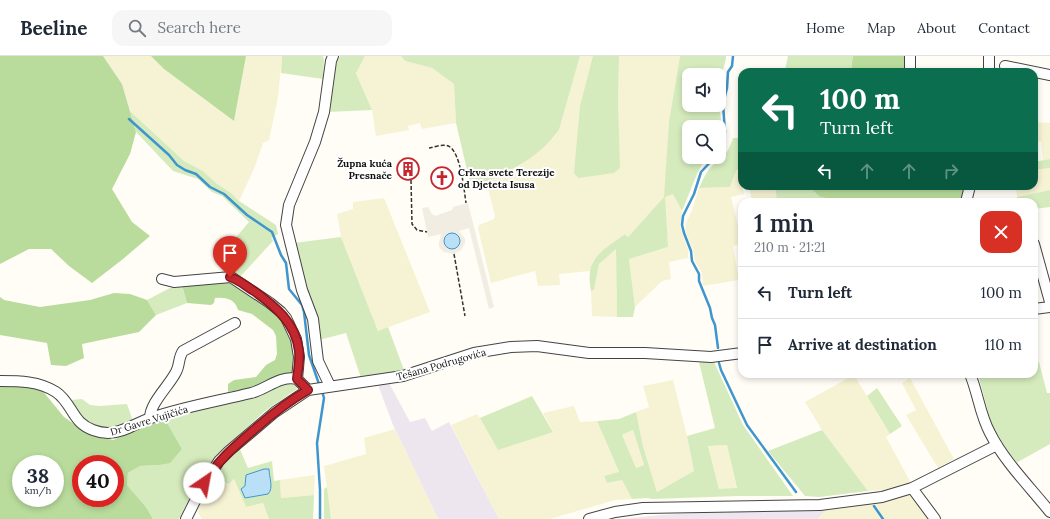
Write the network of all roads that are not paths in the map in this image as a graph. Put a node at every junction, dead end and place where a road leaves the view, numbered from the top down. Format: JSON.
{"nodes":[{"id":1,"x":333,"y":56,"type":"edge"},
{"id":2,"x":910,"y":56,"type":"edge"},
{"id":3,"x":989,"y":56,"type":"edge"},
{"id":4,"x":1005,"y":65,"type":"edge"},
{"id":5,"x":910,"y":68,"type":"edge"},
{"id":6,"x":989,"y":68,"type":"edge"},
{"id":7,"x":1018,"y":68,"type":"edge"},
{"id":8,"x":1038,"y":72,"type":"edge"},
{"id":9,"x":1050,"y":75,"type":"edge"},
{"id":10,"x":1038,"y":258,"type":"edge"},
{"id":11,"x":162,"y":279,"type":"dead end"},
{"id":12,"x":1050,"y":302,"type":"edge"},
{"id":13,"x":1050,"y":307,"type":"edge"},
{"id":14,"x":1038,"y":308,"type":"edge"},
{"id":15,"x":235,"y":323,"type":"dead end"},
{"id":16,"x":738,"y":353,"type":"edge"},
{"id":17,"x":971,"y":378,"type":"edge"},
{"id":18,"x":297,"y":379,"type":"junction"},
{"id":19,"x":0,"y":381,"type":"edge"},
{"id":20,"x":320,"y":388,"type":"junction"},
{"id":21,"x":150,"y":418,"type":"junction"},
{"id":22,"x":997,"y":445,"type":"junction"},
{"id":23,"x":912,"y":488,"type":"junction"},
{"id":24,"x":1050,"y":512,"type":"edge"},
{"id":25,"x":186,"y":519,"type":"edge"},
{"id":26,"x":589,"y":519,"type":"edge"},
{"id":27,"x":935,"y":519,"type":"edge"}],
"edges":[{"from":1,"to":20,"type":"street"},
{"from":2,"to":5,"type":"street"},
{"from":3,"to":6,"type":"street"},
{"from":4,"to":7,"type":"street"},
{"from":8,"to":9,"type":"street"},
{"from":10,"to":12,"type":"street"},
{"from":11,"to":18,"type":"street"},
{"from":13,"to":14,"type":"street"},
{"from":15,"to":21,"type":"street"},
{"from":16,"to":20,"type":"street","name":"Tešana Podrugovića"},
{"from":17,"to":22,"type":"street"},
{"from":18,"to":20,"type":"street"},
{"from":18,"to":21,"type":"street","name":"Dr Gavre Vujičića"},
{"from":19,"to":21,"type":"street","name":"Dr Gavre Vujičića"},
{"from":20,"to":25,"type":"street"},
{"from":22,"to":23,"type":"street"},
{"from":22,"to":24,"type":"street"},
{"from":23,"to":26,"type":"street"},
{"from":23,"to":27,"type":"street"}]}
